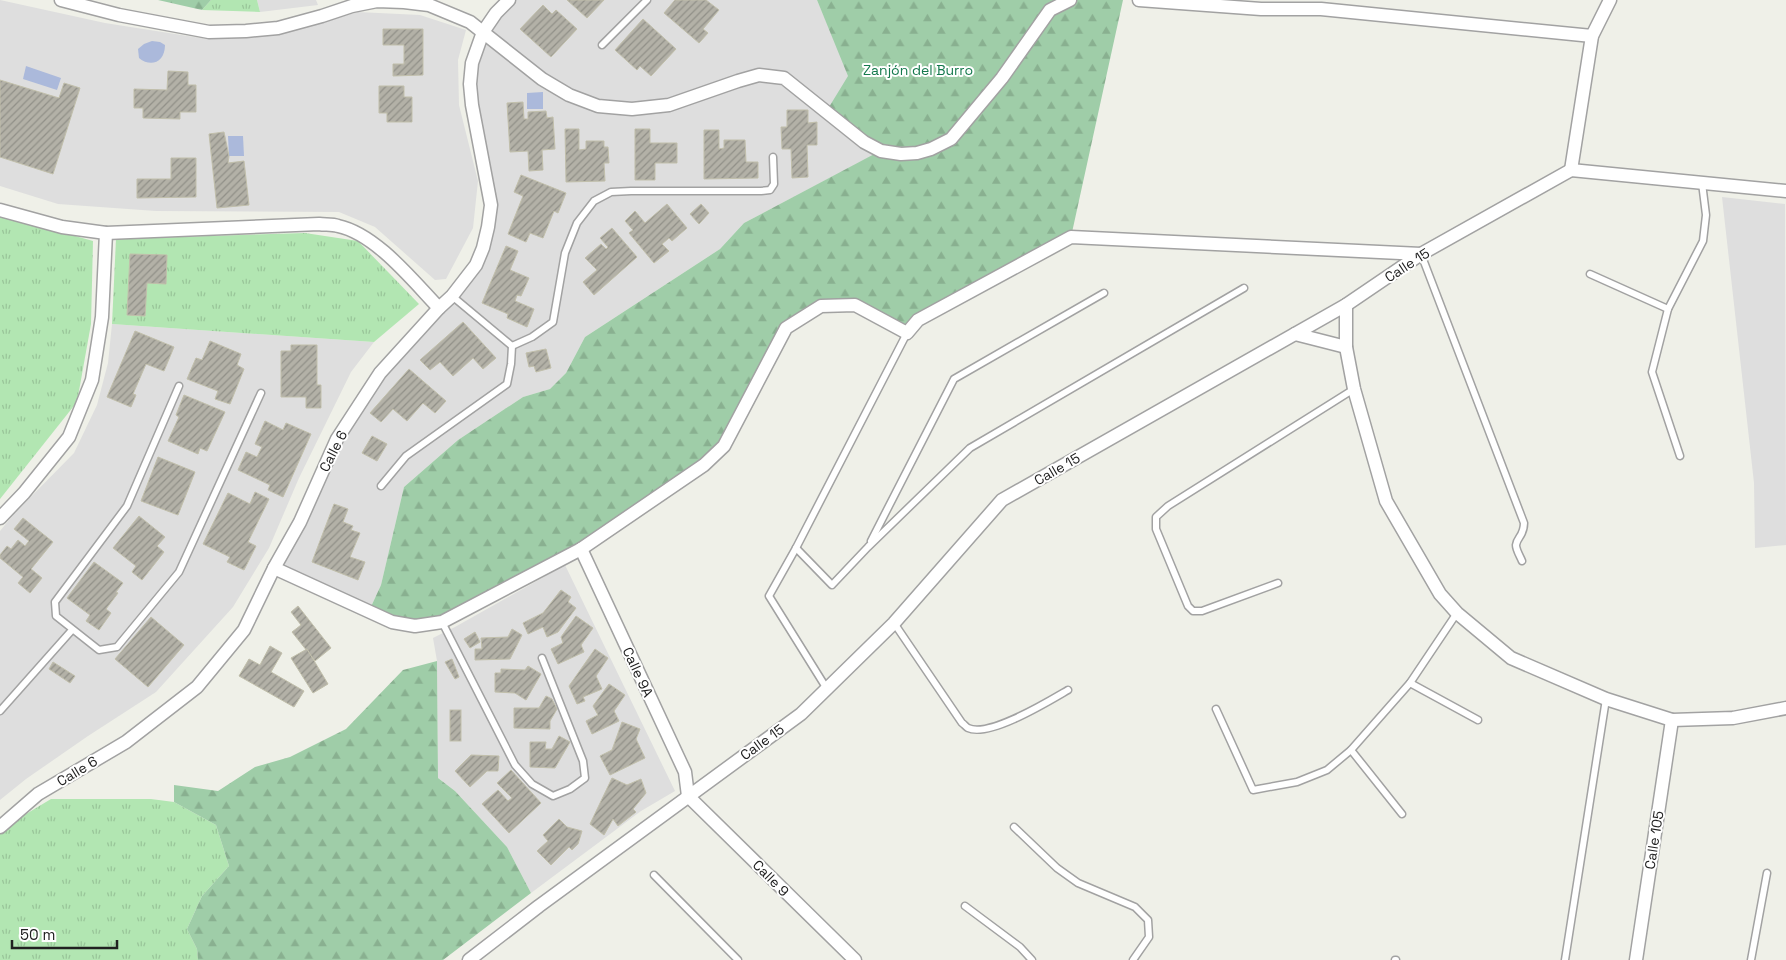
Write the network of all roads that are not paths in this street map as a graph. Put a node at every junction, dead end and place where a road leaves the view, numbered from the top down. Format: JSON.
{"nodes":[{"id":1,"x":61,"y":0,"type":"edge"},
{"id":2,"x":509,"y":0,"type":"edge"},
{"id":3,"x":647,"y":0,"type":"edge"},
{"id":4,"x":1070,"y":0,"type":"edge"},
{"id":5,"x":1139,"y":0,"type":"edge"},
{"id":6,"x":1610,"y":0,"type":"edge"},
{"id":7,"x":1260,"y":5,"type":"edge"},
{"id":8,"x":1322,"y":5,"type":"edge"},
{"id":9,"x":484,"y":32,"type":"junction"},
{"id":10,"x":1592,"y":36,"type":"junction"},
{"id":11,"x":602,"y":45,"type":"dead end"},
{"id":12,"x":773,"y":157,"type":"dead end"},
{"id":13,"x":1571,"y":170,"type":"junction"},
{"id":14,"x":1702,"y":183,"type":"junction"},
{"id":15,"x":1786,"y":191,"type":"edge"},
{"id":16,"x":0,"y":210,"type":"edge"},
{"id":17,"x":106,"y":233,"type":"junction"},
{"id":18,"x":1421,"y":254,"type":"junction"},
{"id":19,"x":1590,"y":274,"type":"dead end"},
{"id":20,"x":1244,"y":288,"type":"dead end"},
{"id":21,"x":1104,"y":293,"type":"dead end"},
{"id":22,"x":452,"y":296,"type":"junction"},
{"id":23,"x":1346,"y":305,"type":"junction"},
{"id":24,"x":439,"y":308,"type":"junction"},
{"id":25,"x":1668,"y":309,"type":"junction"},
{"id":26,"x":907,"y":333,"type":"junction"},
{"id":27,"x":1295,"y":334,"type":"junction"},
{"id":28,"x":512,"y":346,"type":"junction"},
{"id":29,"x":1346,"y":346,"type":"junction"},
{"id":30,"x":179,"y":386,"type":"dead end"},
{"id":31,"x":1354,"y":389,"type":"junction"},
{"id":32,"x":261,"y":392,"type":"dead end"},
{"id":33,"x":1680,"y":456,"type":"dead end"},
{"id":34,"x":381,"y":486,"type":"dead end"},
{"id":35,"x":0,"y":518,"type":"edge"},
{"id":36,"x":868,"y":547,"type":"junction"},
{"id":37,"x":796,"y":548,"type":"junction"},
{"id":38,"x":581,"y":549,"type":"junction"},
{"id":39,"x":1522,"y":561,"type":"dead end"},
{"id":40,"x":274,"y":568,"type":"junction"},
{"id":41,"x":1278,"y":583,"type":"dead end"},
{"id":42,"x":1457,"y":613,"type":"junction"},
{"id":43,"x":442,"y":622,"type":"junction"},
{"id":44,"x":894,"y":623,"type":"junction"},
{"id":45,"x":72,"y":630,"type":"junction"},
{"id":46,"x":542,"y":658,"type":"dead end"},
{"id":47,"x":1410,"y":683,"type":"junction"},
{"id":48,"x":827,"y":689,"type":"junction"},
{"id":49,"x":1068,"y":690,"type":"dead end"},
{"id":50,"x":1606,"y":699,"type":"junction"},
{"id":51,"x":1786,"y":708,"type":"edge"},
{"id":52,"x":1216,"y":709,"type":"dead end"},
{"id":53,"x":0,"y":711,"type":"edge"},
{"id":54,"x":1478,"y":720,"type":"dead end"},
{"id":55,"x":1672,"y":720,"type":"junction"},
{"id":56,"x":1351,"y":750,"type":"junction"},
{"id":57,"x":688,"y":796,"type":"junction"},
{"id":58,"x":1402,"y":814,"type":"dead end"},
{"id":59,"x":0,"y":827,"type":"edge"},
{"id":60,"x":1014,"y":827,"type":"dead end"},
{"id":61,"x":1767,"y":873,"type":"dead end"},
{"id":62,"x":654,"y":875,"type":"dead end"},
{"id":63,"x":965,"y":906,"type":"dead end"},
{"id":64,"x":469,"y":960,"type":"edge"},
{"id":65,"x":738,"y":960,"type":"edge"},
{"id":66,"x":855,"y":960,"type":"edge"},
{"id":67,"x":1032,"y":960,"type":"edge"},
{"id":68,"x":1133,"y":960,"type":"edge"},
{"id":69,"x":1565,"y":960,"type":"edge"},
{"id":70,"x":1636,"y":960,"type":"edge"},
{"id":71,"x":1751,"y":960,"type":"edge"}],
"edges":[{"from":1,"to":9,"type":"street"},
{"from":2,"to":9,"type":"street","name":"Calle 6"},
{"from":3,"to":11,"type":"lane"},
{"from":4,"to":9,"type":"street"},
{"from":5,"to":7,"type":"street"},
{"from":6,"to":10,"type":"street"},
{"from":7,"to":8,"type":"street"},
{"from":8,"to":10,"type":"street"},
{"from":9,"to":22,"type":"street","name":"Calle 6"},
{"from":10,"to":13,"type":"street"},
{"from":12,"to":28,"type":"lane"},
{"from":13,"to":14,"type":"street"},
{"from":13,"to":18,"type":"street","name":"Calle 15"},
{"from":14,"to":15,"type":"street"},
{"from":14,"to":25,"type":"lane"},
{"from":16,"to":17,"type":"street"},
{"from":17,"to":24,"type":"street"},
{"from":17,"to":35,"type":"street"},
{"from":18,"to":23,"type":"street","name":"Calle 15"},
{"from":18,"to":26,"type":"street"},
{"from":18,"to":39,"type":"lane"},
{"from":19,"to":25,"type":"lane"},
{"from":20,"to":36,"type":"lane"},
{"from":21,"to":36,"type":"lane"},
{"from":22,"to":24,"type":"street","name":"Calle 6"},
{"from":22,"to":28,"type":"lane"},
{"from":23,"to":27,"type":"street","name":"Calle 15"},
{"from":23,"to":29,"type":"street"},
{"from":24,"to":40,"type":"street","name":"Calle 6"},
{"from":25,"to":33,"type":"lane"},
{"from":26,"to":37,"type":"lane"},
{"from":26,"to":38,"type":"street"},
{"from":27,"to":29,"type":"street"},
{"from":27,"to":44,"type":"street","name":"Calle 15"},
{"from":28,"to":34,"type":"lane"},
{"from":29,"to":31,"type":"street"},
{"from":30,"to":45,"type":"lane"},
{"from":31,"to":41,"type":"lane"},
{"from":31,"to":42,"type":"street"},
{"from":32,"to":45,"type":"lane"},
{"from":36,"to":37,"type":"lane"},
{"from":37,"to":48,"type":"lane"},
{"from":38,"to":43,"type":"street"},
{"from":38,"to":57,"type":"street","name":"Calle 9A"},
{"from":40,"to":43,"type":"street"},
{"from":40,"to":59,"type":"street","name":"Calle 6"},
{"from":42,"to":47,"type":"lane"},
{"from":42,"to":50,"type":"street"},
{"from":43,"to":46,"type":"lane"},
{"from":44,"to":48,"type":"street","name":"Calle 15"},
{"from":44,"to":49,"type":"lane"},
{"from":45,"to":53,"type":"lane"},
{"from":47,"to":54,"type":"lane"},
{"from":47,"to":56,"type":"lane"},
{"from":48,"to":57,"type":"street","name":"Calle 15"},
{"from":50,"to":55,"type":"street"},
{"from":50,"to":69,"type":"lane"},
{"from":51,"to":55,"type":"street"},
{"from":52,"to":56,"type":"lane"},
{"from":55,"to":70,"type":"street","name":"Calle 105"},
{"from":56,"to":58,"type":"lane"},
{"from":57,"to":64,"type":"street","name":"Calle 15"},
{"from":57,"to":66,"type":"street","name":"Calle 9"},
{"from":60,"to":68,"type":"lane"},
{"from":61,"to":71,"type":"lane"},
{"from":62,"to":65,"type":"lane"},
{"from":63,"to":67,"type":"lane"}]}
